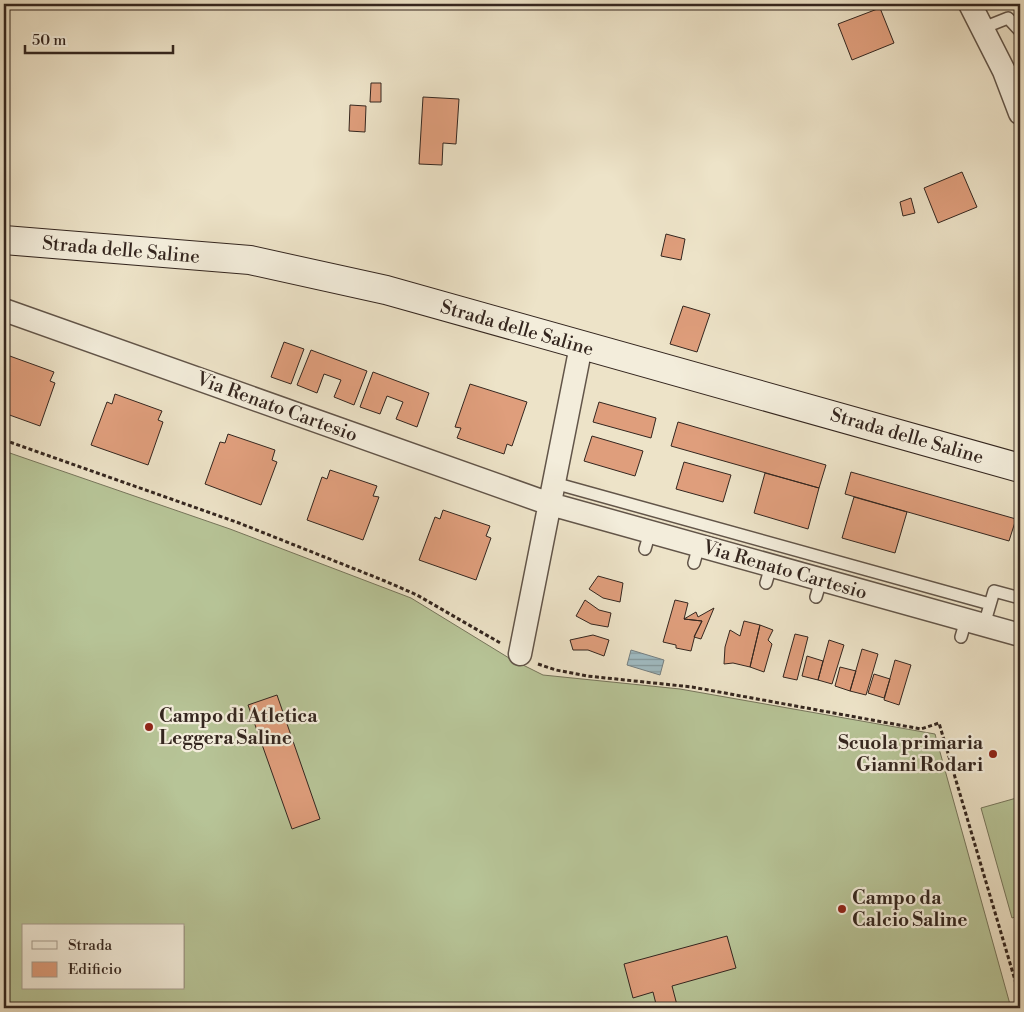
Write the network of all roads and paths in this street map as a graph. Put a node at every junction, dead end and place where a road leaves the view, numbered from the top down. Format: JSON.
{"nodes":[{"id":1,"x":970,"y":4,"type":"edge"},
{"id":2,"x":983,"y":28,"type":"junction"},
{"id":3,"x":1020,"y":31,"type":"edge"},
{"id":4,"x":1020,"y":113,"type":"edge"},
{"id":5,"x":4,"y":240,"type":"edge"},
{"id":6,"x":4,"y":310,"type":"edge"},
{"id":7,"x":581,"y":346,"type":"junction"},
{"id":8,"x":4,"y":440,"type":"edge"},
{"id":9,"x":1020,"y":468,"type":"edge"},
{"id":10,"x":552,"y":493,"type":"junction"},
{"id":11,"x":648,"y":530,"type":"junction"},
{"id":12,"x":819,"y":578,"type":"junction"},
{"id":13,"x":1020,"y":598,"type":"edge"},
{"id":14,"x":975,"y":622,"type":"junction"},
{"id":15,"x":1020,"y":635,"type":"edge"},
{"id":16,"x":520,"y":654,"type":"junction"},
{"id":17,"x":1020,"y":997,"type":"edge"}],
"edges":[{"from":1,"to":2,"type":"street"},
{"from":2,"to":3,"type":"lane"},
{"from":2,"to":4,"type":"street"},
{"from":5,"to":7,"type":"street","name":"Strada delle Saline"},
{"from":6,"to":10,"type":"street","name":"Via Renato Cartesio"},
{"from":7,"to":9,"type":"street","name":"Strada delle Saline"},
{"from":7,"to":10,"type":"street"},
{"from":8,"to":16,"type":"path"},
{"from":10,"to":11,"type":"street","name":"Via Renato Cartesio"},
{"from":10,"to":16,"type":"street"},
{"from":11,"to":12,"type":"lane"},
{"from":11,"to":12,"type":"street","name":"Via Renato Cartesio"},
{"from":12,"to":14,"type":"street","name":"Via Renato Cartesio"},
{"from":13,"to":14,"type":"lane"},
{"from":14,"to":15,"type":"street","name":"Via Renato Cartesio"},
{"from":16,"to":17,"type":"path"}]}
